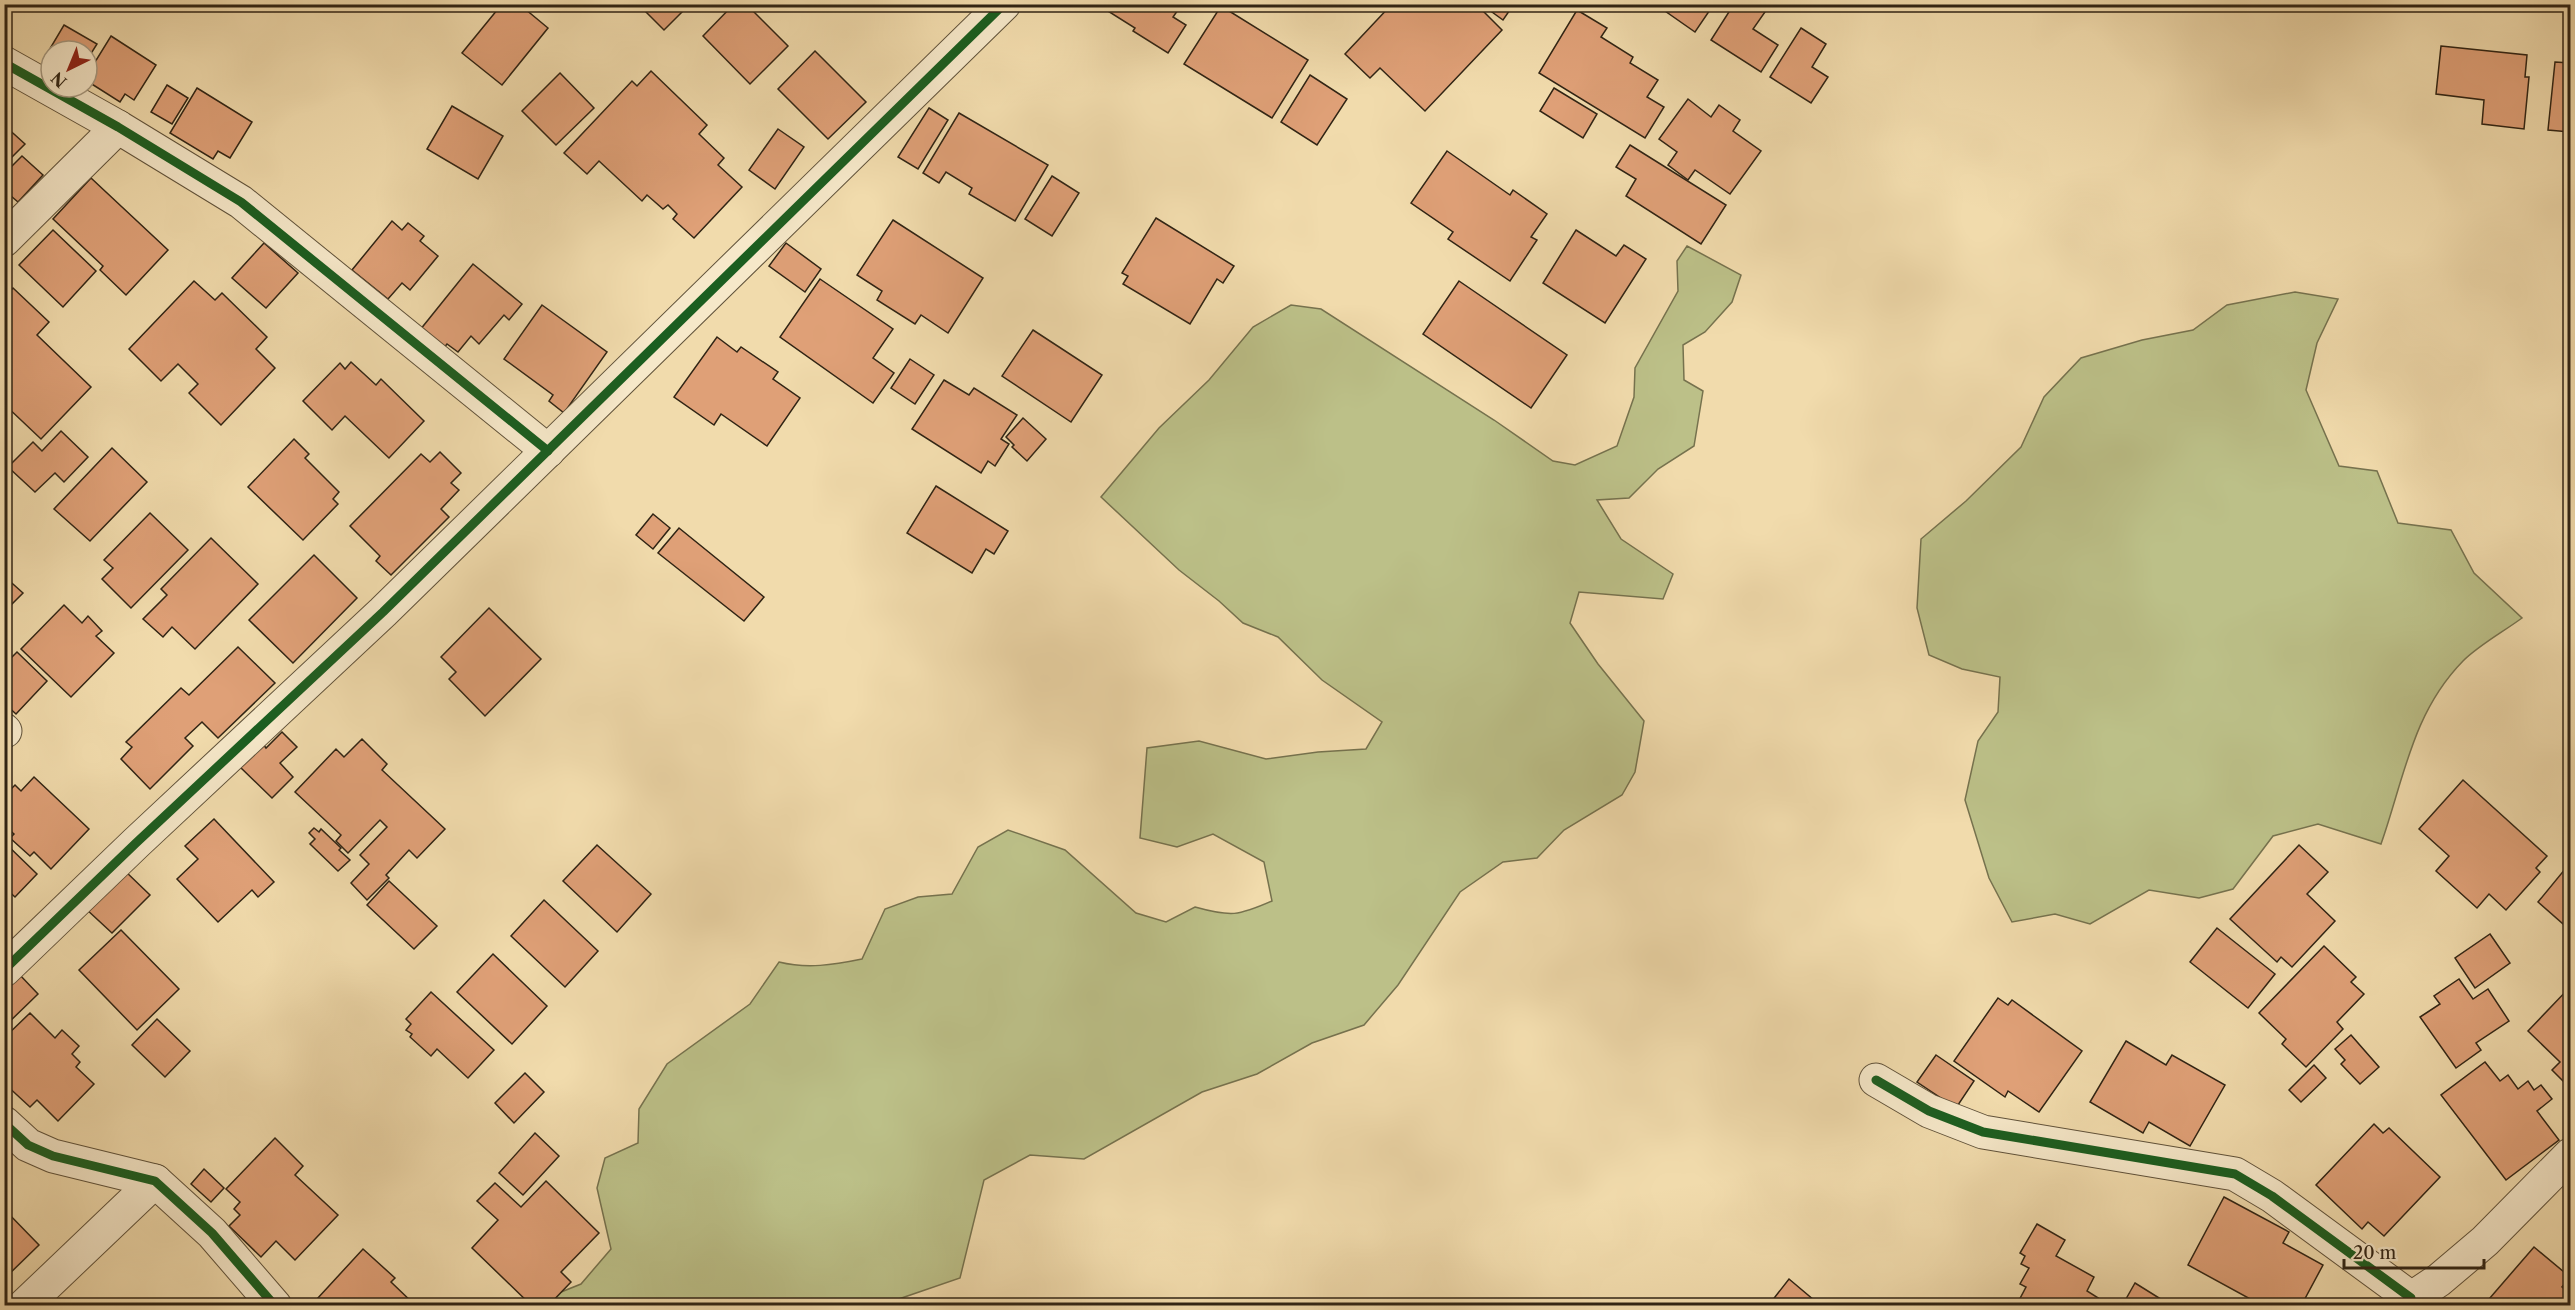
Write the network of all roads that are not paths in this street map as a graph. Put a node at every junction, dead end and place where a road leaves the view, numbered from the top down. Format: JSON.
{"nodes":[{"id":1,"x":1004,"y":4,"type":"edge"},
{"id":2,"x":4,"y":63,"type":"edge"},
{"id":3,"x":118,"y":127,"type":"junction"},
{"id":4,"x":4,"y":240,"type":"edge"},
{"id":5,"x":548,"y":451,"type":"junction"},
{"id":6,"x":4,"y":970,"type":"edge"},
{"id":7,"x":1876,"y":1080,"type":"dead end"},
{"id":8,"x":4,"y":1123,"type":"edge"},
{"id":9,"x":2571,"y":1155,"type":"edge"},
{"id":10,"x":155,"y":1181,"type":"junction"},
{"id":11,"x":2405,"y":1302,"type":"edge"},
{"id":12,"x":24,"y":1305,"type":"edge"},
{"id":13,"x":275,"y":1305,"type":"edge"}],
"edges":[{"from":1,"to":5,"type":"street"},
{"from":2,"to":3,"type":"street"},
{"from":3,"to":4,"type":"street"},
{"from":3,"to":5,"type":"street"},
{"from":5,"to":6,"type":"street"},
{"from":7,"to":11,"type":"street"},
{"from":8,"to":10,"type":"street"},
{"from":9,"to":11,"type":"street"},
{"from":10,"to":12,"type":"street"},
{"from":10,"to":13,"type":"street"}]}
